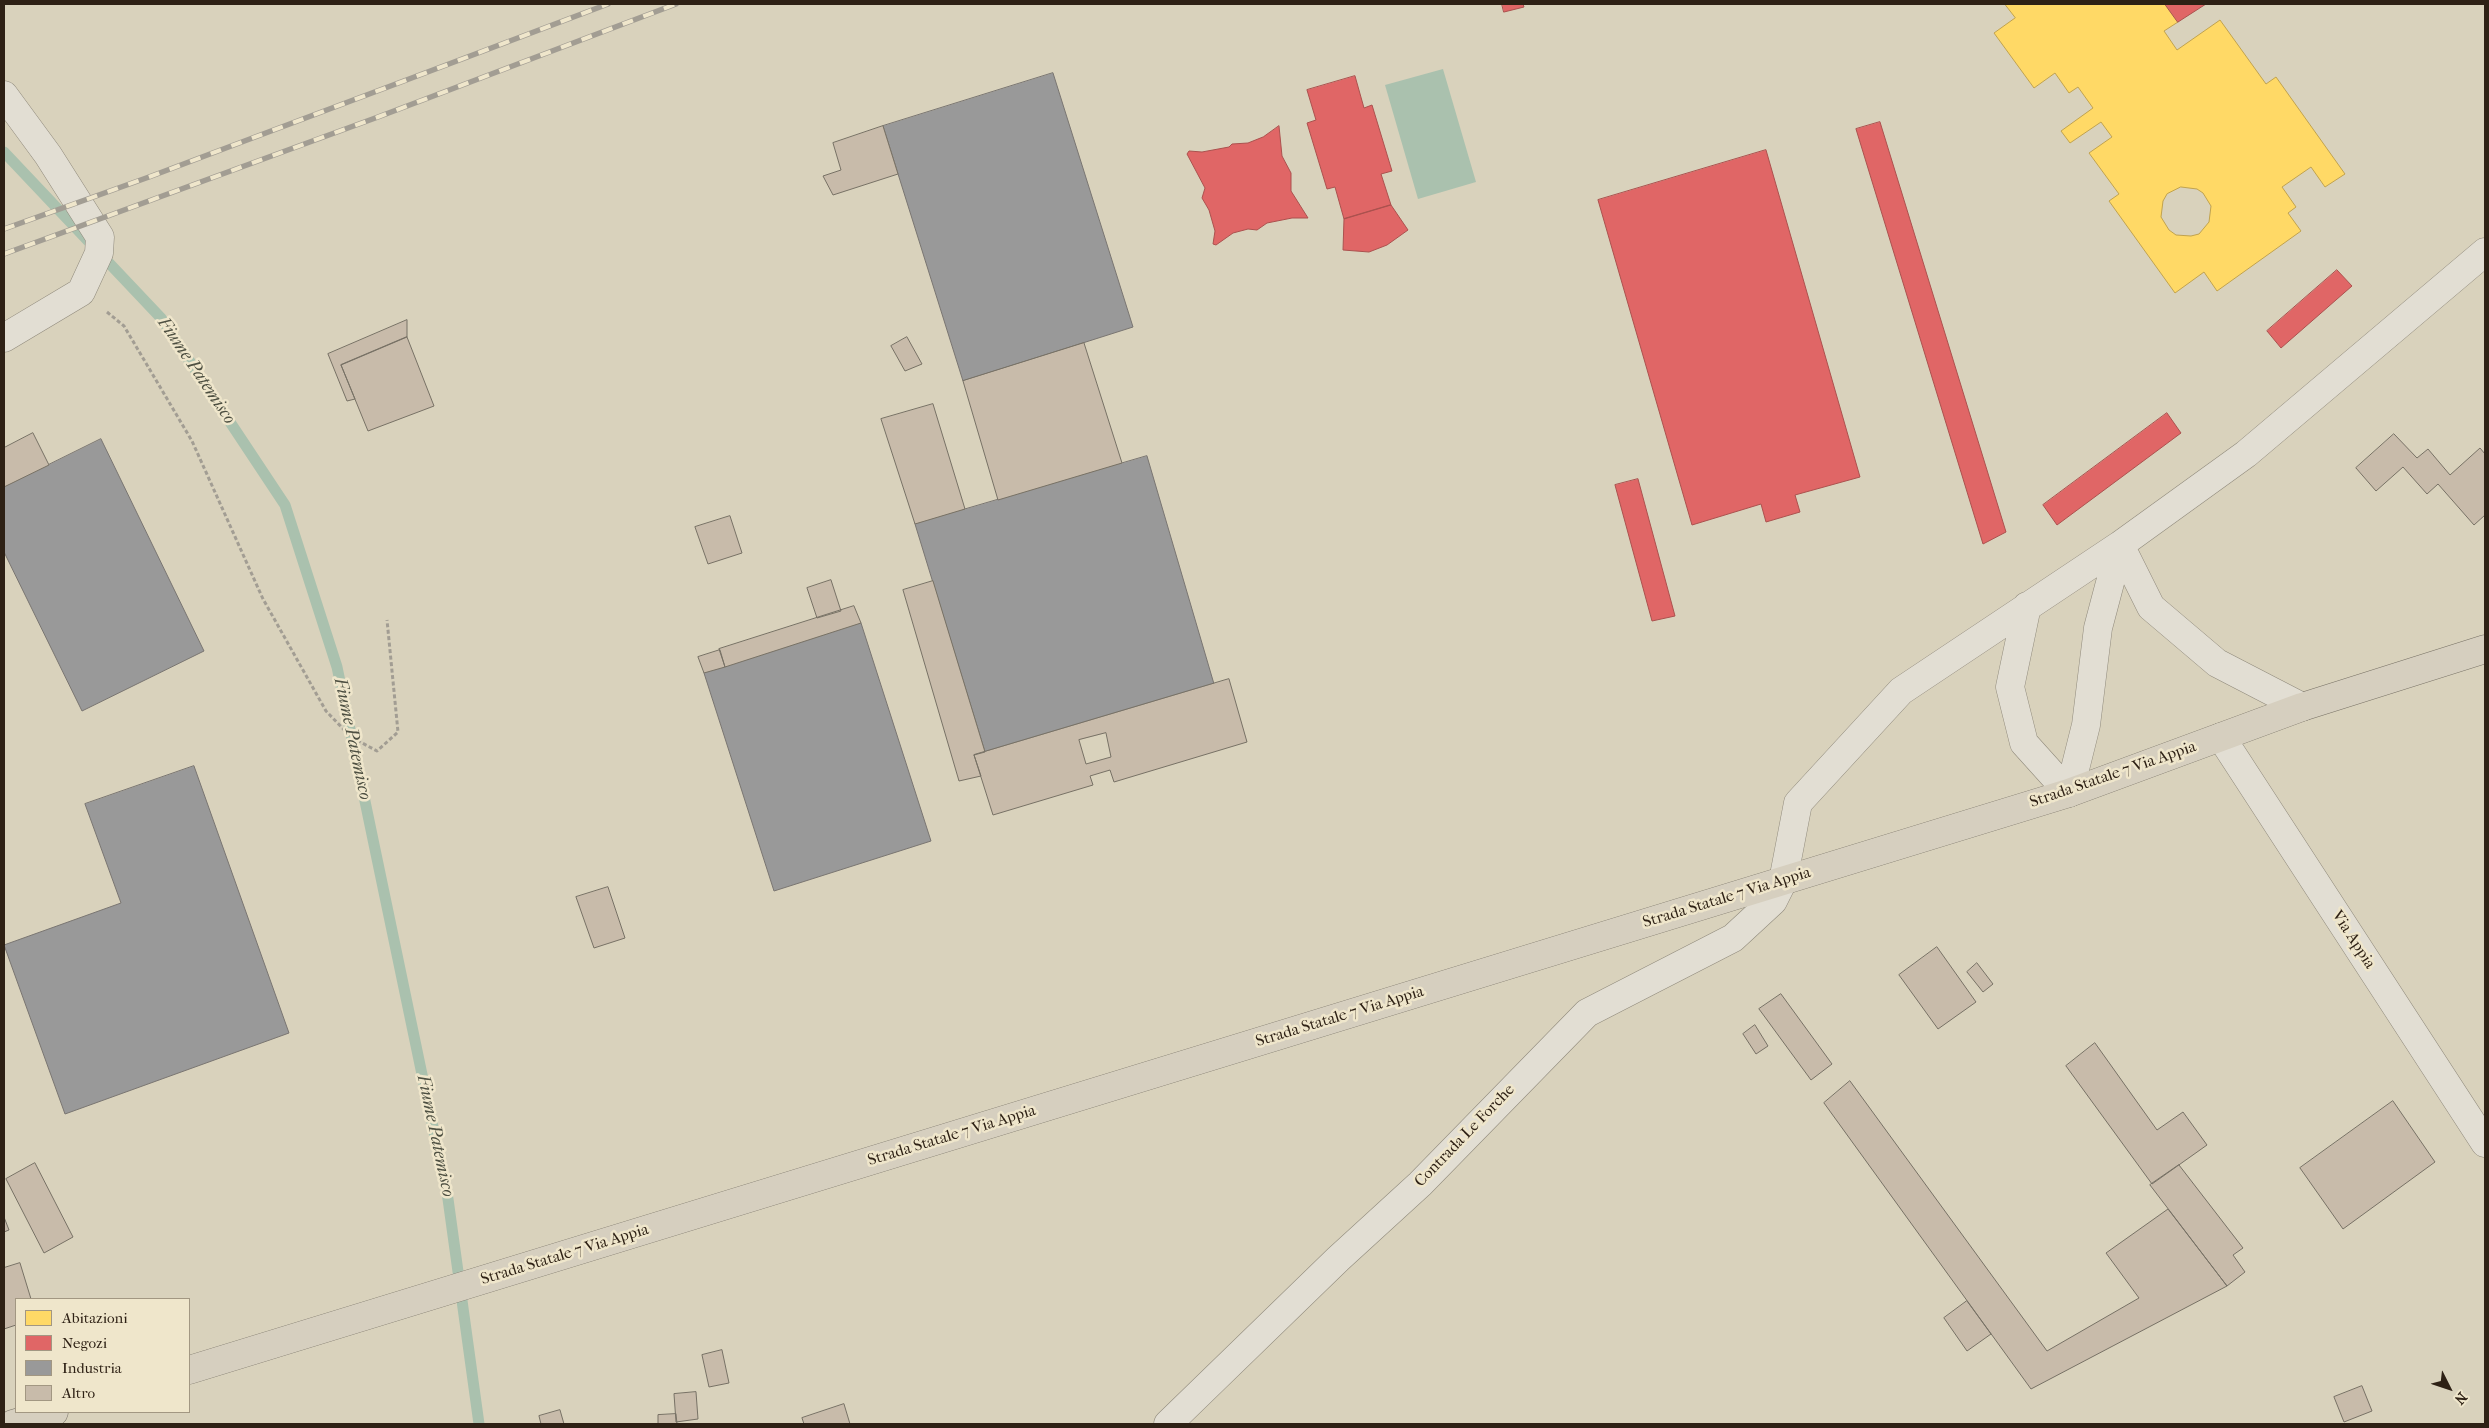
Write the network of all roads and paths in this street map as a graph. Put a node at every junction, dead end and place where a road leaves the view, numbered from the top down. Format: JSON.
{"nodes":[{"id":1,"x":4,"y":95,"type":"edge"},
{"id":2,"x":2485,"y":252,"type":"edge"},
{"id":3,"x":81,"y":292,"type":"junction"},
{"id":4,"x":4,"y":338,"type":"edge"},
{"id":5,"x":2120,"y":545,"type":"junction"},
{"id":6,"x":2027,"y":606,"type":"junction"},
{"id":7,"x":387,"y":620,"type":"dead end"},
{"id":8,"x":2485,"y":648,"type":"edge"},
{"id":9,"x":2302,"y":707,"type":"junction"},
{"id":10,"x":2221,"y":737,"type":"junction"},
{"id":11,"x":2068,"y":793,"type":"junction"},
{"id":12,"x":1782,"y":881,"type":"junction"},
{"id":13,"x":2485,"y":1143,"type":"edge"},
{"id":14,"x":190,"y":1370,"type":"edge"},
{"id":15,"x":51,"y":1413,"type":"edge"},
{"id":16,"x":13,"y":1424,"type":"edge"},
{"id":17,"x":1168,"y":1424,"type":"edge"}],
"edges":[{"from":1,"to":3,"type":"street"},
{"from":2,"to":5,"type":"street","name":"Contrada Le Forche"},
{"from":3,"to":4,"type":"street"},
{"from":3,"to":7,"type":"path"},
{"from":5,"to":6,"type":"street","name":"Contrada Le Forche"},
{"from":5,"to":9,"type":"street"},
{"from":5,"to":11,"type":"street"},
{"from":6,"to":11,"type":"street"},
{"from":6,"to":12,"type":"street","name":"Contrada Le Forche"},
{"from":8,"to":9,"type":"main road","name":"Strada Statale 7 Via Appia"},
{"from":9,"to":10,"type":"main road","name":"Strada Statale 7 Via Appia"},
{"from":10,"to":11,"type":"main road","name":"Strada Statale 7 Via Appia"},
{"from":10,"to":13,"type":"street","name":"Via Appia"},
{"from":11,"to":12,"type":"main road","name":"Strada Statale 7 Via Appia"},
{"from":12,"to":14,"type":"main road","name":"Strada Statale 7 Via Appia"},
{"from":12,"to":17,"type":"street","name":"Contrada Le Forche"},
{"from":15,"to":16,"type":"main road"}]}
